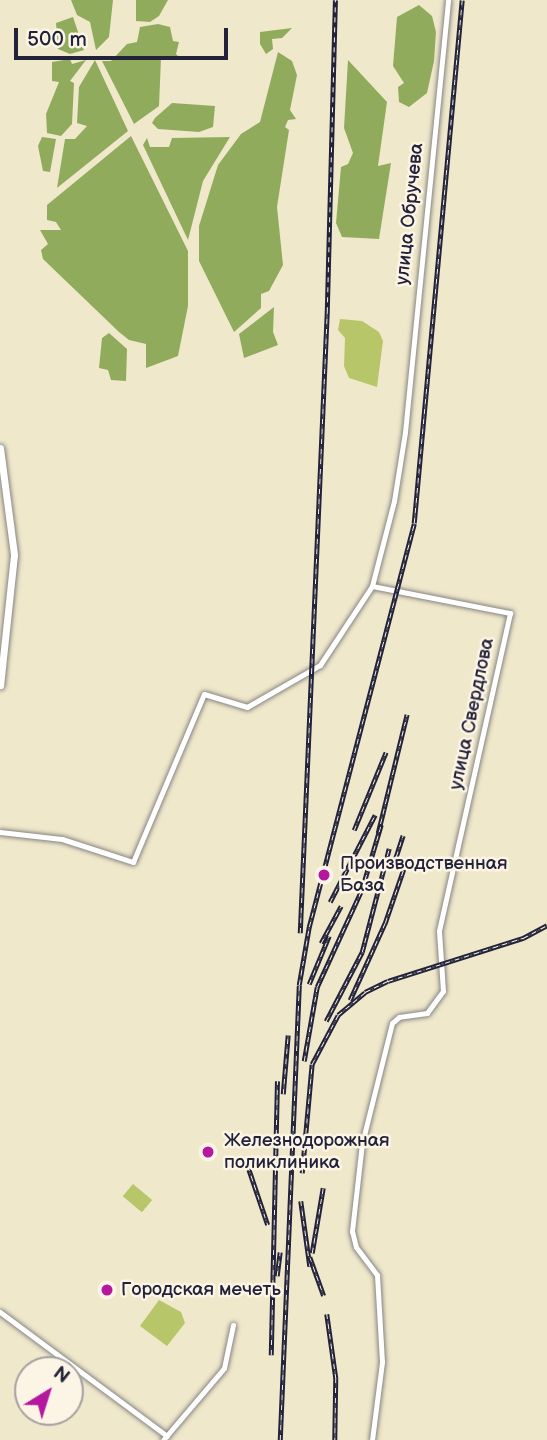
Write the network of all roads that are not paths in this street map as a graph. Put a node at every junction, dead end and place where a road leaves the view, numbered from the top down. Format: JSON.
{"nodes":[{"id":1,"x":448,"y":0,"type":"edge"},
{"id":2,"x":0,"y":448,"type":"edge"},
{"id":3,"x":372,"y":586,"type":"junction"},
{"id":4,"x":0,"y":685,"type":"edge"},
{"id":5,"x":0,"y":832,"type":"edge"},
{"id":6,"x":0,"y":1312,"type":"edge"},
{"id":7,"x":233,"y":1325,"type":"dead end"},
{"id":8,"x":165,"y":1438,"type":"edge"},
{"id":9,"x":372,"y":1440,"type":"edge"}],
"edges":[{"from":1,"to":3,"type":"street","name":"улица Обручева"},
{"from":2,"to":4,"type":"main road"},
{"from":3,"to":5,"type":"street","name":"улица Обручева"},
{"from":3,"to":9,"type":"street","name":"улица Свердлова"},
{"from":6,"to":8,"type":"street"},
{"from":7,"to":8,"type":"street"}]}
